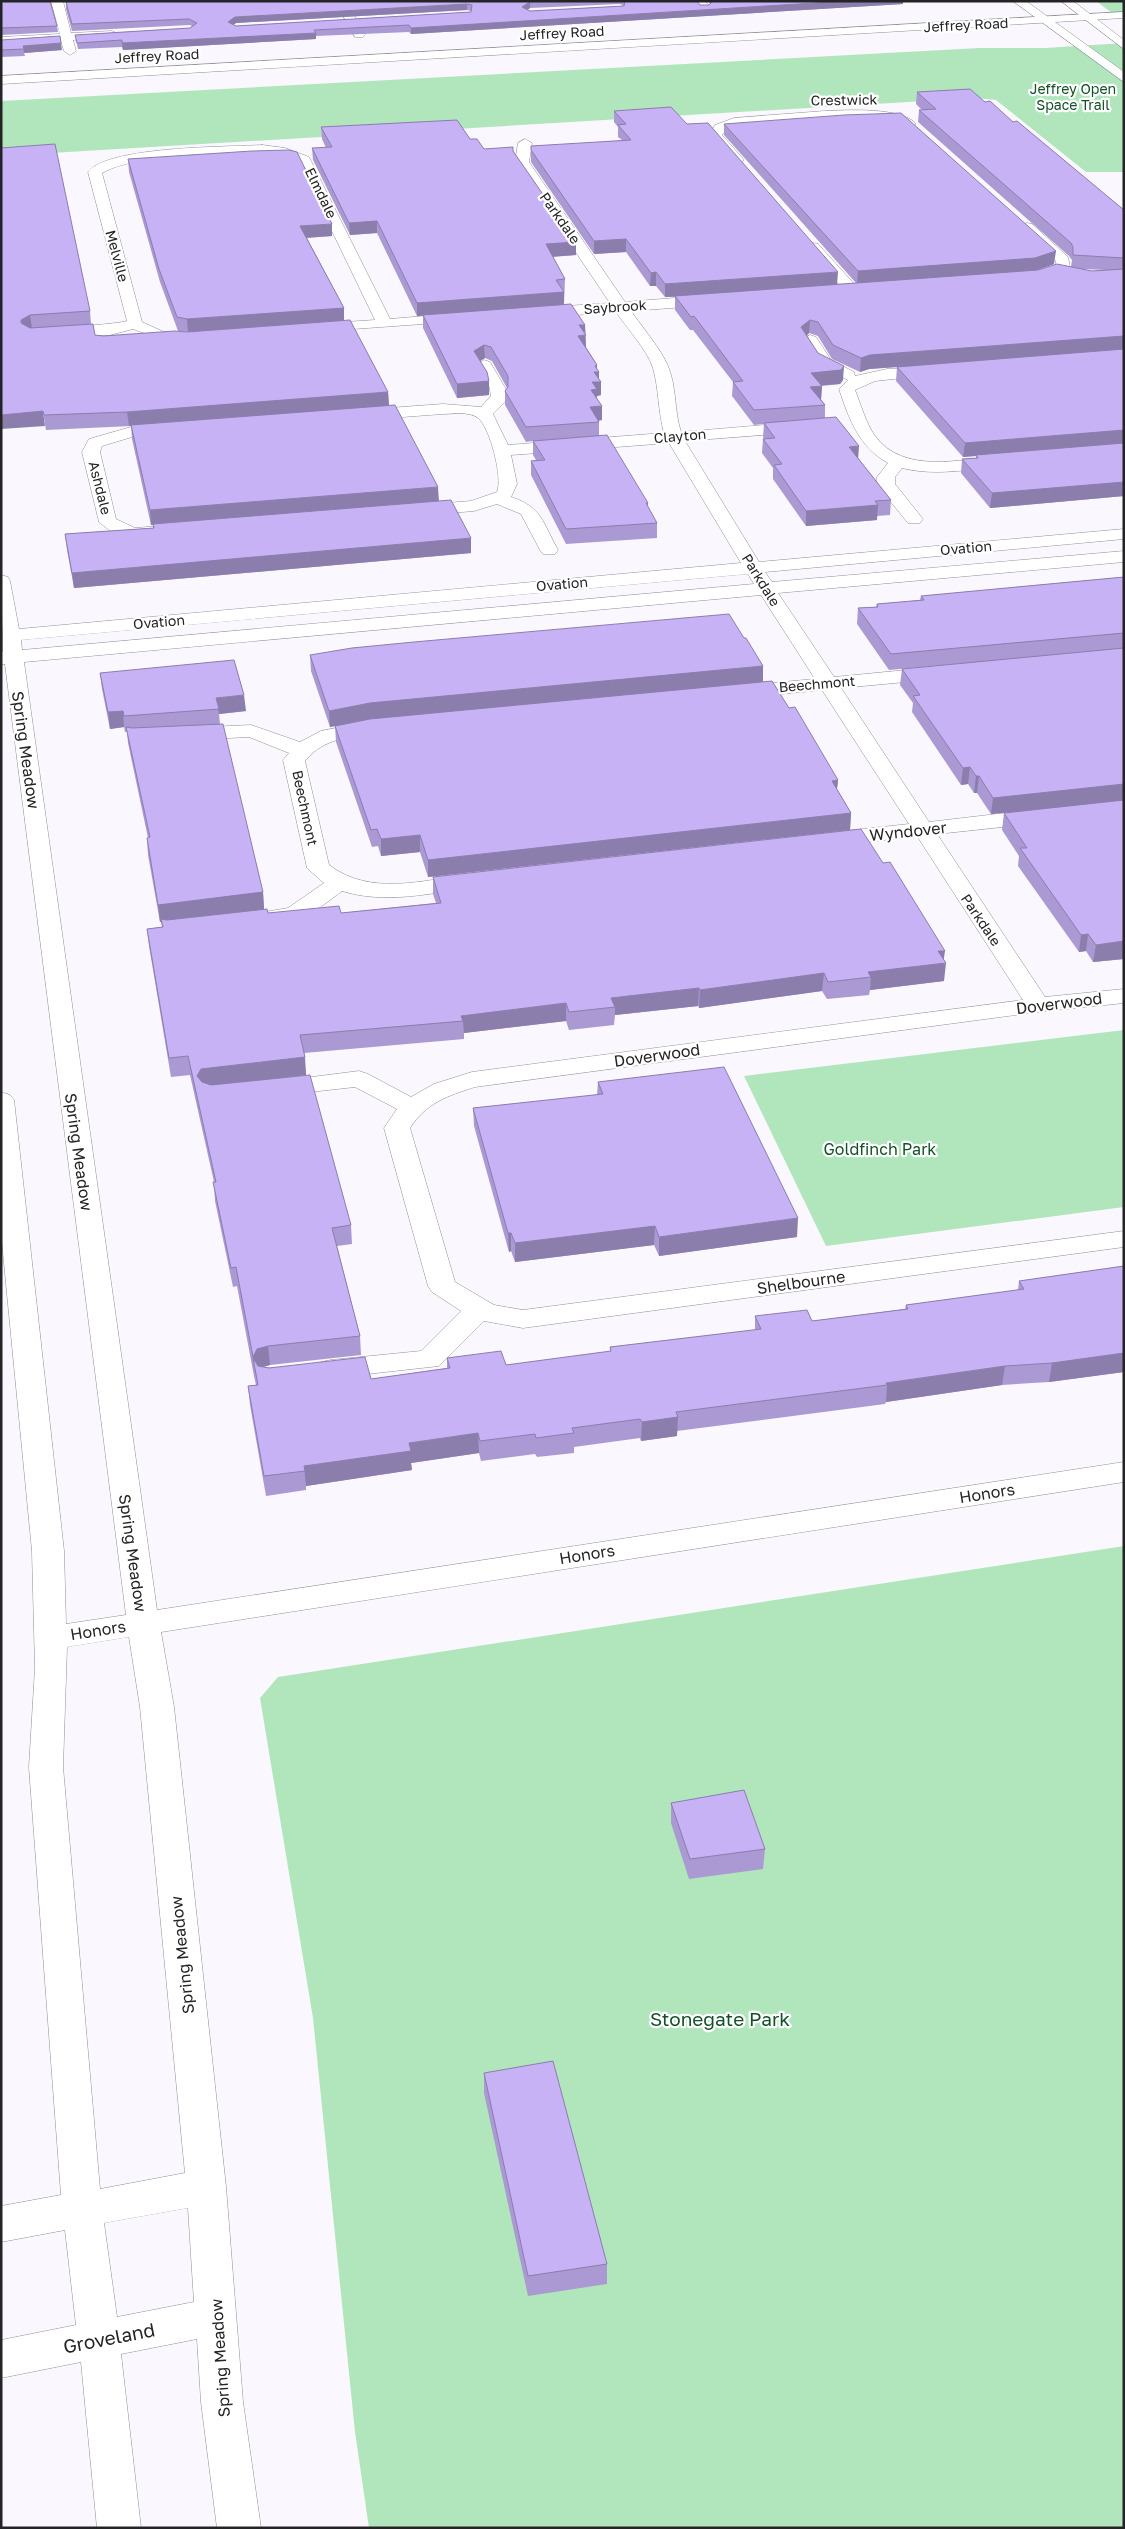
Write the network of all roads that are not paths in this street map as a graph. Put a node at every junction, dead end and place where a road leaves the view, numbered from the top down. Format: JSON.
{"nodes":[{"id":1,"x":340,"y":1,"type":"edge"},
{"id":2,"x":1018,"y":1,"type":"edge"},
{"id":3,"x":1066,"y":1,"type":"edge"},
{"id":4,"x":60,"y":3,"type":"edge"},
{"id":5,"x":1124,"y":15,"type":"edge"},
{"id":6,"x":1088,"y":18,"type":"junction"},
{"id":7,"x":1045,"y":20,"type":"junction"},
{"id":8,"x":1124,"y":31,"type":"edge"},
{"id":9,"x":1105,"y":32,"type":"junction"},
{"id":10,"x":124,"y":34,"type":"edge"},
{"id":11,"x":359,"y":34,"type":"edge"},
{"id":12,"x":1065,"y":35,"type":"junction"},
{"id":13,"x":1045,"y":36,"type":"dead end"},
{"id":14,"x":67,"y":37,"type":"junction"},
{"id":15,"x":1,"y":41,"type":"edge"},
{"id":16,"x":1124,"y":46,"type":"edge"},
{"id":17,"x":70,"y":50,"type":"dead end"},
{"id":18,"x":1124,"y":78,"type":"edge"},
{"id":19,"x":1,"y":80,"type":"edge"},
{"id":20,"x":918,"y":131,"type":"edge"},
{"id":21,"x":525,"y":143,"type":"dead end"},
{"id":22,"x":110,"y":164,"type":"joint"},
{"id":23,"x":746,"y":171,"type":"edge"},
{"id":24,"x":1019,"y":220,"type":"edge"},
{"id":25,"x":804,"y":236,"type":"edge"},
{"id":26,"x":1016,"y":278,"type":"edge"},
{"id":27,"x":871,"y":288,"type":"edge"},
{"id":28,"x":851,"y":289,"type":"junction"},
{"id":29,"x":832,"y":291,"type":"edge"},
{"id":30,"x":725,"y":299,"type":"edge"},
{"id":31,"x":622,"y":307,"type":"junction"},
{"id":32,"x":521,"y":314,"type":"edge"},
{"id":33,"x":472,"y":317,"type":"edge"},
{"id":34,"x":135,"y":324,"type":"junction"},
{"id":35,"x":384,"y":324,"type":"junction"},
{"id":36,"x":306,"y":330,"type":"edge"},
{"id":37,"x":42,"y":334,"type":"edge"},
{"id":38,"x":198,"y":338,"type":"edge"},
{"id":39,"x":810,"y":340,"type":"edge"},
{"id":40,"x":484,"y":365,"type":"edge"},
{"id":41,"x":948,"y":370,"type":"edge"},
{"id":42,"x":858,"y":379,"type":"junction"},
{"id":43,"x":484,"y":413,"type":"junction"},
{"id":44,"x":860,"y":423,"type":"junction"},
{"id":45,"x":840,"y":424,"type":"edge"},
{"id":46,"x":820,"y":426,"type":"edge"},
{"id":47,"x":674,"y":437,"type":"junction"},
{"id":48,"x":501,"y":451,"type":"junction"},
{"id":49,"x":1017,"y":460,"type":"edge"},
{"id":50,"x":898,"y":462,"type":"junction"},
{"id":51,"x":497,"y":498,"type":"junction"},
{"id":52,"x":914,"y":519,"type":"dead end"},
{"id":53,"x":1124,"y":534,"type":"edge"},
{"id":54,"x":549,"y":550,"type":"dead end"},
{"id":55,"x":1124,"y":556,"type":"edge"},
{"id":56,"x":753,"y":567,"type":"junction"},
{"id":57,"x":1,"y":581,"type":"edge"},
{"id":58,"x":767,"y":590,"type":"junction"},
{"id":59,"x":6,"y":636,"type":"edge"},
{"id":60,"x":8,"y":658,"type":"edge"},
{"id":61,"x":959,"y":671,"type":"edge"},
{"id":62,"x":827,"y":684,"type":"junction"},
{"id":63,"x":719,"y":694,"type":"edge"},
{"id":64,"x":390,"y":725,"type":"edge"},
{"id":65,"x":173,"y":735,"type":"edge"},
{"id":66,"x":301,"y":750,"type":"junction"},
{"id":67,"x":1056,"y":815,"type":"edge"},
{"id":68,"x":921,"y":829,"type":"junction"},
{"id":69,"x":806,"y":842,"type":"edge"},
{"id":70,"x":491,"y":879,"type":"edge"},
{"id":71,"x":340,"y":882,"type":"junction"},
{"id":72,"x":246,"y":920,"type":"edge"},
{"id":73,"x":1124,"y":996,"type":"edge"},
{"id":74,"x":1038,"y":1005,"type":"junction"},
{"id":75,"x":252,"y":1090,"type":"edge"},
{"id":76,"x":1,"y":1100,"type":"edge"},
{"id":77,"x":411,"y":1107,"type":"junction"},
{"id":78,"x":1124,"y":1239,"type":"edge"},
{"id":79,"x":472,"y":1306,"type":"junction"},
{"id":80,"x":310,"y":1372,"type":"edge"},
{"id":81,"x":1124,"y":1472,"type":"edge"},
{"id":82,"x":144,"y":1622,"type":"junction"},
{"id":83,"x":50,"y":1638,"type":"junction"},
{"id":84,"x":206,"y":2187,"type":"junction"},
{"id":85,"x":82,"y":2210,"type":"junction"},
{"id":86,"x":1,"y":2224,"type":"edge"},
{"id":87,"x":217,"y":2316,"type":"junction"},
{"id":88,"x":99,"y":2340,"type":"junction"},
{"id":89,"x":1,"y":2358,"type":"edge"},
{"id":90,"x":120,"y":2528,"type":"edge"},
{"id":91,"x":239,"y":2528,"type":"edge"}],
"edges":[{"from":1,"to":11,"type":"street"},
{"from":2,"to":7,"type":"street"},
{"from":3,"to":6,"type":"street"},
{"from":4,"to":14,"type":"street"},
{"from":5,"to":6,"type":"street","name":"Jeffrey Road"},
{"from":6,"to":7,"type":"street","name":"Jeffrey Road"},
{"from":6,"to":9,"type":"street"},
{"from":7,"to":12,"type":"street"},
{"from":7,"to":19,"type":"street","name":"Jeffrey Road"},
{"from":8,"to":9,"type":"street"},
{"from":9,"to":12,"type":"street"},
{"from":9,"to":16,"type":"street"},
{"from":10,"to":14,"type":"street"},
{"from":12,"to":13,"type":"street"},
{"from":12,"to":18,"type":"street"},
{"from":14,"to":15,"type":"street"},
{"from":14,"to":17,"type":"street"},
{"from":20,"to":23,"type":"street","name":"Crestwick"},
{"from":21,"to":31,"type":"street","name":"Parkdale"},
{"from":22,"to":34,"type":"street","name":"Melville"},
{"from":22,"to":35,"type":"street","name":"Elmdale"},
{"from":24,"to":26,"type":"street"},
{"from":25,"to":28,"type":"street"},
{"from":27,"to":28,"type":"street"},
{"from":28,"to":29,"type":"street"},
{"from":30,"to":31,"type":"street","name":"Saybrook"},
{"from":31,"to":32,"type":"street","name":"Saybrook"},
{"from":31,"to":47,"type":"street","name":"Parkdale"},
{"from":33,"to":35,"type":"street"},
{"from":34,"to":37,"type":"street"},
{"from":34,"to":38,"type":"street"},
{"from":35,"to":36,"type":"street"},
{"from":39,"to":42,"type":"street"},
{"from":40,"to":43,"type":"street"},
{"from":41,"to":42,"type":"street"},
{"from":42,"to":44,"type":"street"},
{"from":43,"to":48,"type":"street"},
{"from":43,"to":51,"type":"street","name":"Ashdale"},
{"from":44,"to":45,"type":"street"},
{"from":44,"to":50,"type":"street"},
{"from":46,"to":47,"type":"street","name":"Clayton"},
{"from":47,"to":48,"type":"street","name":"Clayton"},
{"from":47,"to":56,"type":"street","name":"Parkdale"},
{"from":48,"to":51,"type":"street"},
{"from":49,"to":50,"type":"street"},
{"from":50,"to":52,"type":"street"},
{"from":51,"to":54,"type":"street"},
{"from":53,"to":56,"type":"street","name":"Ovation"},
{"from":55,"to":58,"type":"street","name":"Ovation"},
{"from":56,"to":58,"type":"street","name":"Parkdale"},
{"from":56,"to":59,"type":"street","name":"Ovation"},
{"from":57,"to":59,"type":"street","name":"Spring Meadow"},
{"from":58,"to":60,"type":"street","name":"Ovation"},
{"from":58,"to":62,"type":"street","name":"Parkdale"},
{"from":59,"to":60,"type":"street","name":"Spring Meadow"},
{"from":60,"to":82,"type":"street","name":"Spring Meadow"},
{"from":61,"to":62,"type":"street","name":"Beechmont"},
{"from":62,"to":63,"type":"street","name":"Beechmont"},
{"from":62,"to":68,"type":"street","name":"Parkdale"},
{"from":64,"to":66,"type":"street","name":"Beechmont"},
{"from":65,"to":66,"type":"street"},
{"from":66,"to":71,"type":"street","name":"Beechmont"},
{"from":67,"to":68,"type":"street","name":"Wyndover"},
{"from":68,"to":69,"type":"street","name":"Wyndover"},
{"from":68,"to":74,"type":"street","name":"Parkdale"},
{"from":70,"to":71,"type":"street","name":"Beechmont"},
{"from":71,"to":72,"type":"street"},
{"from":73,"to":74,"type":"street","name":"Doverwood"},
{"from":74,"to":77,"type":"street","name":"Doverwood"},
{"from":75,"to":77,"type":"street"},
{"from":76,"to":83,"type":"street"},
{"from":77,"to":79,"type":"street","name":"Doverwood"},
{"from":78,"to":79,"type":"street","name":"Shelbourne"},
{"from":79,"to":80,"type":"street"},
{"from":81,"to":82,"type":"street","name":"Honors"},
{"from":82,"to":83,"type":"street","name":"Honors"},
{"from":82,"to":84,"type":"street","name":"Spring Meadow"},
{"from":83,"to":85,"type":"street"},
{"from":84,"to":85,"type":"street"},
{"from":84,"to":87,"type":"street","name":"Spring Meadow"},
{"from":85,"to":86,"type":"street"},
{"from":85,"to":88,"type":"street"},
{"from":87,"to":88,"type":"street","name":"Groveland"},
{"from":87,"to":91,"type":"street","name":"Spring Meadow"},
{"from":88,"to":89,"type":"street","name":"Groveland"},
{"from":88,"to":90,"type":"street"}]}
